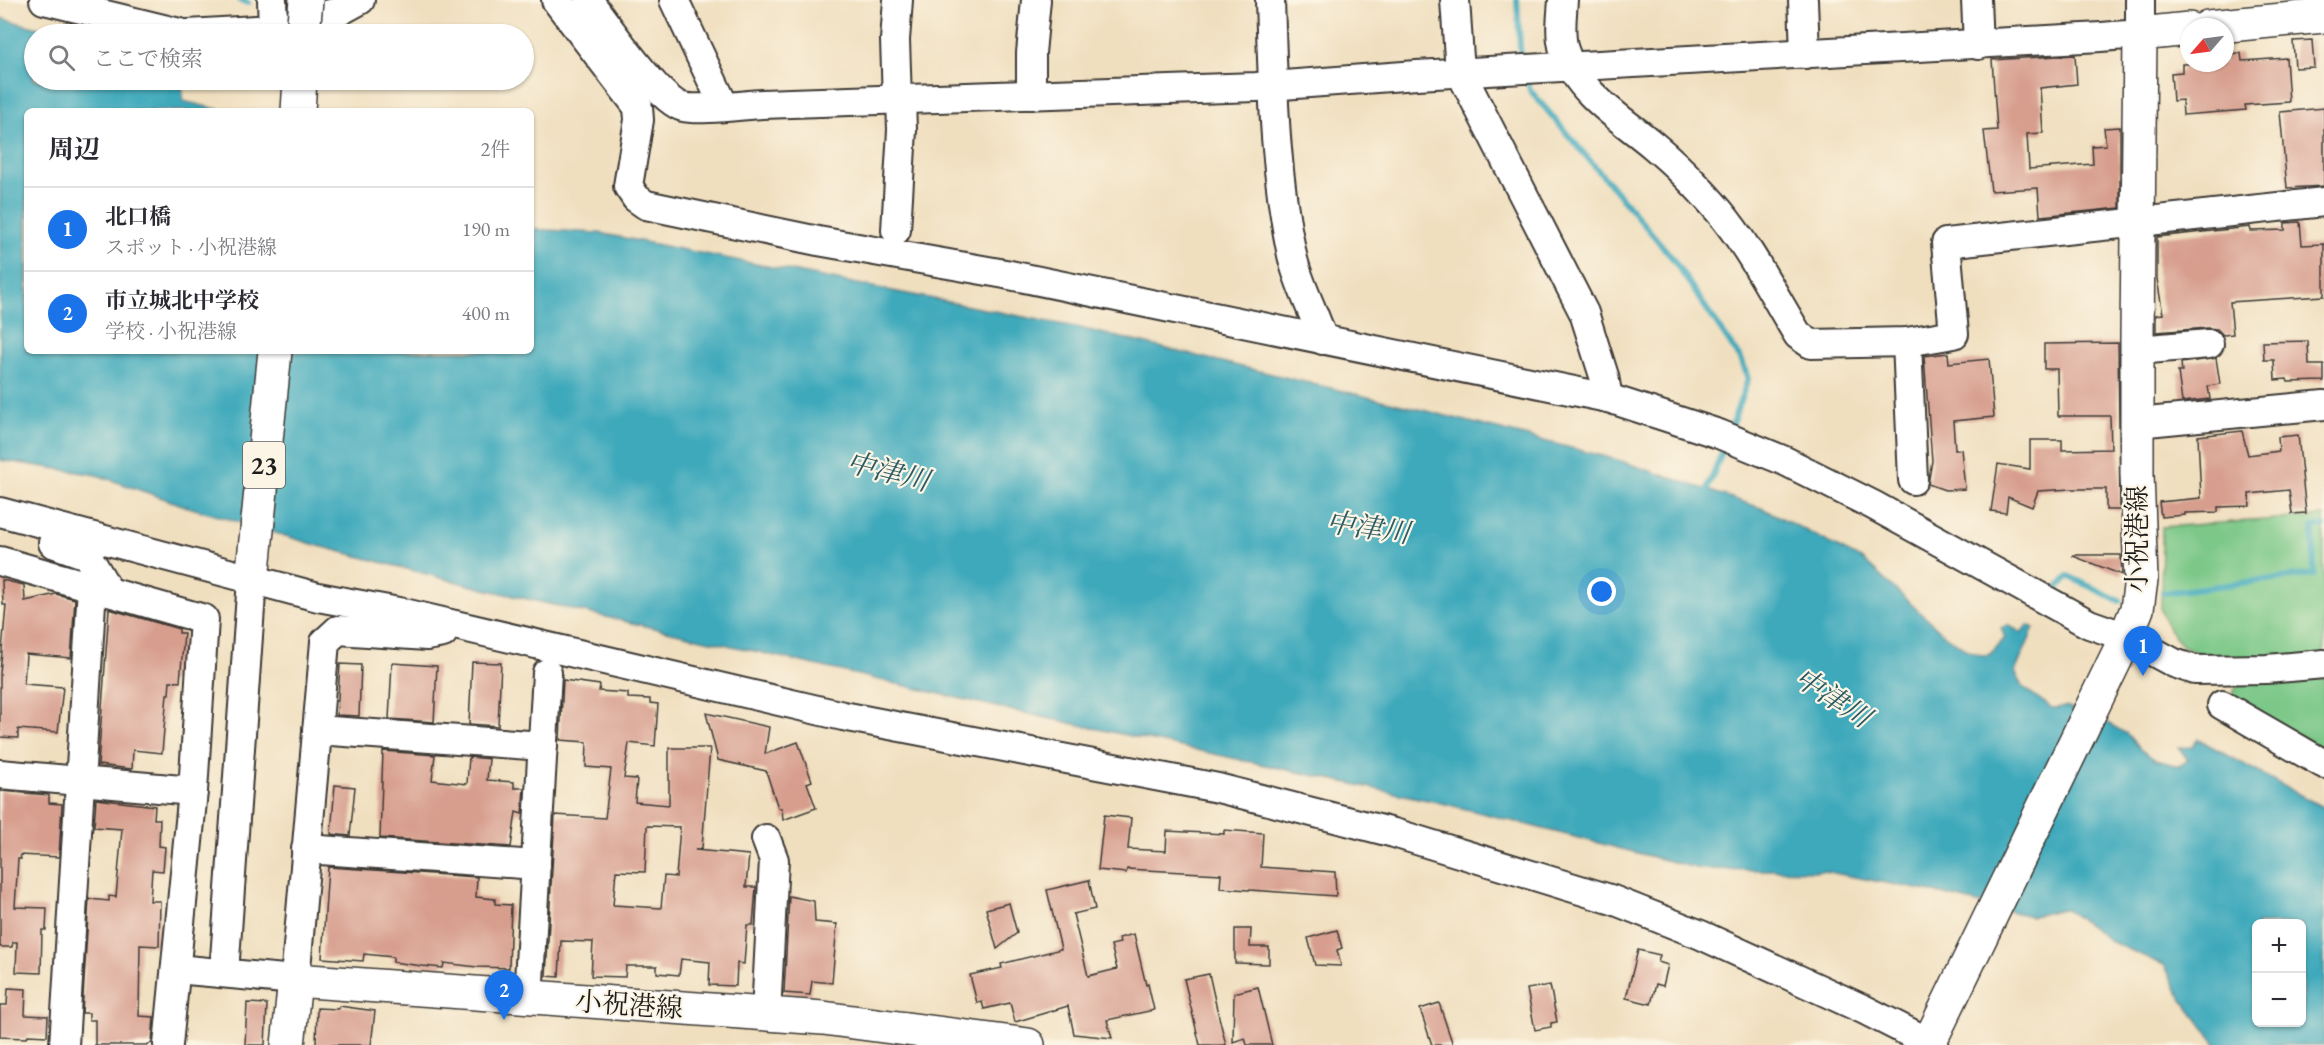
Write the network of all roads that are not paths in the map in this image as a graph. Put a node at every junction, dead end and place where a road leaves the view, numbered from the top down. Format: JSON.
{"nodes":[{"id":1,"x":44,"y":0,"type":"edge"},
{"id":2,"x":306,"y":0,"type":"edge"},
{"id":3,"x":360,"y":0,"type":"edge"},
{"id":4,"x":556,"y":0,"type":"edge"},
{"id":5,"x":588,"y":0,"type":"edge"},
{"id":6,"x":674,"y":0,"type":"edge"},
{"id":7,"x":898,"y":0,"type":"edge"},
{"id":8,"x":1036,"y":0,"type":"edge"},
{"id":9,"x":1270,"y":0,"type":"edge"},
{"id":10,"x":1455,"y":0,"type":"edge"},
{"id":11,"x":1563,"y":0,"type":"edge"},
{"id":12,"x":1803,"y":0,"type":"edge"},
{"id":13,"x":1976,"y":0,"type":"edge"},
{"id":14,"x":2140,"y":0,"type":"edge"},
{"id":15,"x":117,"y":9,"type":"edge"},
{"id":16,"x":281,"y":14,"type":"edge"},
{"id":17,"x":2324,"y":16,"type":"edge"},
{"id":18,"x":158,"y":24,"type":"edge"},
{"id":19,"x":234,"y":24,"type":"edge"},
{"id":20,"x":2234,"y":25,"type":"edge"},
{"id":21,"x":2180,"y":30,"type":"edge"},
{"id":22,"x":2140,"y":34,"type":"junction"},
{"id":23,"x":1978,"y":45,"type":"junction"},
{"id":24,"x":1805,"y":54,"type":"junction"},
{"id":25,"x":1572,"y":66,"type":"junction"},
{"id":26,"x":1462,"y":72,"type":"junction"},
{"id":27,"x":1273,"y":86,"type":"junction"},
{"id":28,"x":299,"y":90,"type":"edge"},
{"id":29,"x":1031,"y":94,"type":"junction"},
{"id":30,"x":899,"y":100,"type":"junction"},
{"id":31,"x":724,"y":106,"type":"junction"},
{"id":32,"x":298,"y":108,"type":"edge"},
{"id":33,"x":2324,"y":202,"type":"edge"},
{"id":34,"x":2138,"y":221,"type":"junction"},
{"id":35,"x":896,"y":230,"type":"dead end"},
{"id":36,"x":1323,"y":340,"type":"junction"},
{"id":37,"x":1907,"y":342,"type":"junction"},
{"id":38,"x":2210,"y":344,"type":"dead end"},
{"id":39,"x":2137,"y":350,"type":"junction"},
{"id":40,"x":275,"y":354,"type":"edge"},
{"id":41,"x":1608,"y":398,"type":"junction"},
{"id":42,"x":2324,"y":405,"type":"edge"},
{"id":43,"x":2137,"y":423,"type":"junction"},
{"id":44,"x":1913,"y":480,"type":"dead end"},
{"id":45,"x":0,"y":512,"type":"edge"},
{"id":46,"x":0,"y":526,"type":"edge"},
{"id":47,"x":0,"y":561,"type":"edge"},
{"id":48,"x":252,"y":580,"type":"junction"},
{"id":49,"x":100,"y":589,"type":"junction"},
{"id":50,"x":465,"y":629,"type":"junction"},
{"id":51,"x":2123,"y":643,"type":"junction"},
{"id":52,"x":2324,"y":664,"type":"edge"},
{"id":53,"x":547,"y":673,"type":"dead end"},
{"id":54,"x":2222,"y":705,"type":"dead end"},
{"id":55,"x":317,"y":730,"type":"junction"},
{"id":56,"x":543,"y":746,"type":"junction"},
{"id":57,"x":2324,"y":764,"type":"edge"},
{"id":58,"x":0,"y":774,"type":"edge"},
{"id":59,"x":80,"y":782,"type":"junction"},
{"id":60,"x":193,"y":791,"type":"junction"},
{"id":61,"x":766,"y":839,"type":"dead end"},
{"id":62,"x":306,"y":849,"type":"junction"},
{"id":63,"x":536,"y":865,"type":"junction"},
{"id":64,"x":176,"y":969,"type":"junction"},
{"id":65,"x":224,"y":973,"type":"junction"},
{"id":66,"x":295,"y":980,"type":"junction"},
{"id":67,"x":528,"y":998,"type":"junction"},
{"id":68,"x":766,"y":1014,"type":"junction"},
{"id":69,"x":1932,"y":1041,"type":"edge"},
{"id":70,"x":63,"y":1045,"type":"edge"},
{"id":71,"x":168,"y":1045,"type":"edge"},
{"id":72,"x":288,"y":1045,"type":"edge"},
{"id":73,"x":1028,"y":1045,"type":"edge"}],
"edges":[{"from":1,"to":15,"type":"street"},
{"from":2,"to":16,"type":"main road","bridge":true},
{"from":3,"to":16,"type":"street"},
{"from":4,"to":36,"type":"street"},
{"from":5,"to":31,"type":"street"},
{"from":6,"to":31,"type":"street"},
{"from":7,"to":30,"type":"street"},
{"from":8,"to":29,"type":"street"},
{"from":9,"to":27,"type":"street"},
{"from":10,"to":26,"type":"street"},
{"from":11,"to":25,"type":"street"},
{"from":12,"to":24,"type":"street"},
{"from":13,"to":23,"type":"street"},
{"from":14,"to":22,"type":"street"},
{"from":15,"to":18,"type":"street"},
{"from":16,"to":19,"type":"street"},
{"from":17,"to":20,"type":"main road"},
{"from":21,"to":22,"type":"main road"},
{"from":22,"to":23,"type":"street"},
{"from":22,"to":34,"type":"main road","name":"小祝港線"},
{"from":23,"to":24,"type":"street"},
{"from":24,"to":25,"type":"street"},
{"from":25,"to":26,"type":"street"},
{"from":25,"to":37,"type":"street"},
{"from":26,"to":27,"type":"street"},
{"from":26,"to":41,"type":"street"},
{"from":27,"to":29,"type":"street"},
{"from":27,"to":36,"type":"street"},
{"from":28,"to":32,"type":"main road"},
{"from":29,"to":30,"type":"street"},
{"from":30,"to":31,"type":"street"},
{"from":30,"to":35,"type":"street"},
{"from":33,"to":34,"type":"street"},
{"from":34,"to":37,"type":"street"},
{"from":34,"to":39,"type":"main road","name":"小祝港線"},
{"from":36,"to":41,"type":"street"},
{"from":37,"to":44,"type":"street"},
{"from":38,"to":39,"type":"street"},
{"from":39,"to":43,"type":"main road","name":"小祝港線"},
{"from":40,"to":48,"type":"main road","number":"23"},
{"from":41,"to":51,"type":"street"},
{"from":42,"to":43,"type":"street"},
{"from":43,"to":51,"type":"main road","name":"小祝港線"},
{"from":45,"to":48,"type":"street"},
{"from":46,"to":49,"type":"street"},
{"from":47,"to":49,"type":"street"},
{"from":48,"to":50,"type":"street"},
{"from":48,"to":65,"type":"street"},
{"from":49,"to":59,"type":"street"},
{"from":49,"to":60,"type":"street"},
{"from":50,"to":55,"type":"street"},
{"from":50,"to":69,"type":"street"},
{"from":51,"to":52,"type":"street"},
{"from":51,"to":69,"type":"main road","name":"小祝港線"},
{"from":53,"to":56,"type":"street"},
{"from":54,"to":57,"type":"street"},
{"from":55,"to":56,"type":"street"},
{"from":55,"to":62,"type":"street"},
{"from":56,"to":63,"type":"street"},
{"from":58,"to":59,"type":"street"},
{"from":59,"to":60,"type":"street"},
{"from":59,"to":70,"type":"street"},
{"from":60,"to":64,"type":"street"},
{"from":61,"to":68,"type":"street"},
{"from":62,"to":63,"type":"street"},
{"from":62,"to":66,"type":"street"},
{"from":63,"to":67,"type":"street"},
{"from":64,"to":65,"type":"street"},
{"from":64,"to":71,"type":"street"},
{"from":65,"to":66,"type":"street"},
{"from":66,"to":67,"type":"main road","name":"小祝港線"},
{"from":66,"to":72,"type":"main road"},
{"from":67,"to":68,"type":"main road","name":"小祝港線"},
{"from":68,"to":73,"type":"main road","name":"小祝港線"}]}
